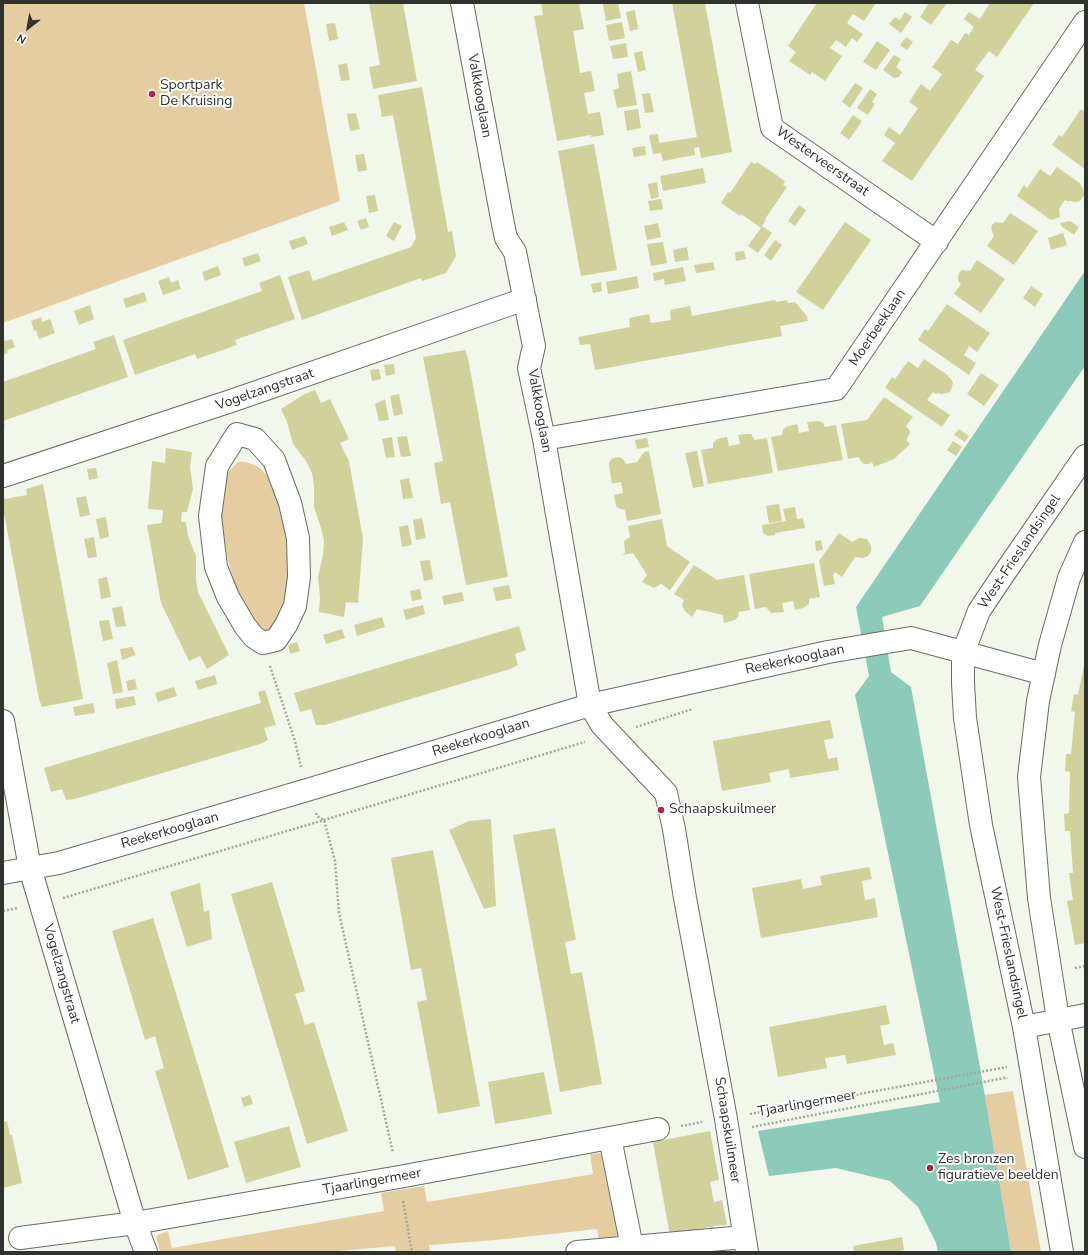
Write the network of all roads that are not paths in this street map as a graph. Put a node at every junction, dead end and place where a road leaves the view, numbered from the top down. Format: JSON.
{"nodes":[{"id":1,"x":462,"y":3,"type":"edge"},
{"id":2,"x":747,"y":3,"type":"edge"},
{"id":3,"x":1085,"y":22,"type":"edge"},
{"id":4,"x":936,"y":242,"type":"junction"},
{"id":5,"x":525,"y":299,"type":"junction"},
{"id":6,"x":234,"y":400,"type":"junction"},
{"id":7,"x":238,"y":434,"type":"junction"},
{"id":8,"x":544,"y":439,"type":"junction"},
{"id":9,"x":1085,"y":456,"type":"edge"},
{"id":10,"x":3,"y":476,"type":"edge"},
{"id":11,"x":1085,"y":542,"type":"edge"},
{"id":12,"x":963,"y":653,"type":"junction"},
{"id":13,"x":1044,"y":674,"type":"junction"},
{"id":14,"x":590,"y":704,"type":"junction"},
{"id":15,"x":3,"y":721,"type":"edge"},
{"id":16,"x":30,"y":868,"type":"junction"},
{"id":17,"x":3,"y":873,"type":"edge"},
{"id":18,"x":1085,"y":1015,"type":"edge"},
{"id":19,"x":1058,"y":1019,"type":"junction"},
{"id":20,"x":1024,"y":1027,"type":"junction"},
{"id":21,"x":658,"y":1129,"type":"road end"},
{"id":22,"x":610,"y":1138,"type":"junction"},
{"id":23,"x":1085,"y":1147,"type":"edge"},
{"id":24,"x":135,"y":1223,"type":"junction"},
{"id":25,"x":20,"y":1238,"type":"dead end"},
{"id":26,"x":746,"y":1244,"type":"edge"},
{"id":27,"x":632,"y":1247,"type":"junction"},
{"id":28,"x":146,"y":1252,"type":"edge"},
{"id":29,"x":577,"y":1252,"type":"edge"},
{"id":30,"x":1062,"y":1252,"type":"edge"}],
"edges":[{"from":1,"to":5,"type":"street","name":"Valkkooglaan"},
{"from":2,"to":4,"type":"street","name":"Westerveerstraat"},
{"from":3,"to":4,"type":"street","name":"Moerbeeklaan"},
{"from":4,"to":8,"type":"street","name":"Moerbeeklaan"},
{"from":5,"to":6,"type":"street","name":"Vogelzangstraat"},
{"from":5,"to":8,"type":"street","name":"Valkkooglaan"},
{"from":6,"to":7,"type":"street"},
{"from":6,"to":10,"type":"street","name":"Vogelzangstraat"},
{"from":7,"to":7,"type":"street"},
{"from":8,"to":14,"type":"street","name":"Valkkooglaan"},
{"from":9,"to":12,"type":"street","name":"West-Frieslandsingel"},
{"from":11,"to":13,"type":"street"},
{"from":12,"to":13,"type":"street"},
{"from":12,"to":14,"type":"street","name":"Reekerkooglaan"},
{"from":12,"to":20,"type":"street","name":"West-Frieslandsingel"},
{"from":13,"to":19,"type":"street"},
{"from":14,"to":16,"type":"street","name":"Reekerkooglaan"},
{"from":14,"to":26,"type":"street","name":"Schaapskuilmeer"},
{"from":15,"to":16,"type":"street","name":"Vogelzangstraat"},
{"from":16,"to":17,"type":"street","name":"Reekerkooglaan"},
{"from":16,"to":24,"type":"street","name":"Vogelzangstraat"},
{"from":18,"to":19,"type":"street"},
{"from":19,"to":20,"type":"street"},
{"from":19,"to":23,"type":"street"},
{"from":20,"to":30,"type":"street","name":"West-Frieslandsingel"},
{"from":21,"to":22,"type":"street","name":"Tjaarlingermeer"},
{"from":22,"to":24,"type":"street","name":"Tjaarlingermeer"},
{"from":22,"to":27,"type":"street"},
{"from":24,"to":25,"type":"street","name":"Tjaarlingermeer"},
{"from":24,"to":28,"type":"street"},
{"from":26,"to":27,"type":"street"},
{"from":27,"to":29,"type":"street"}]}
